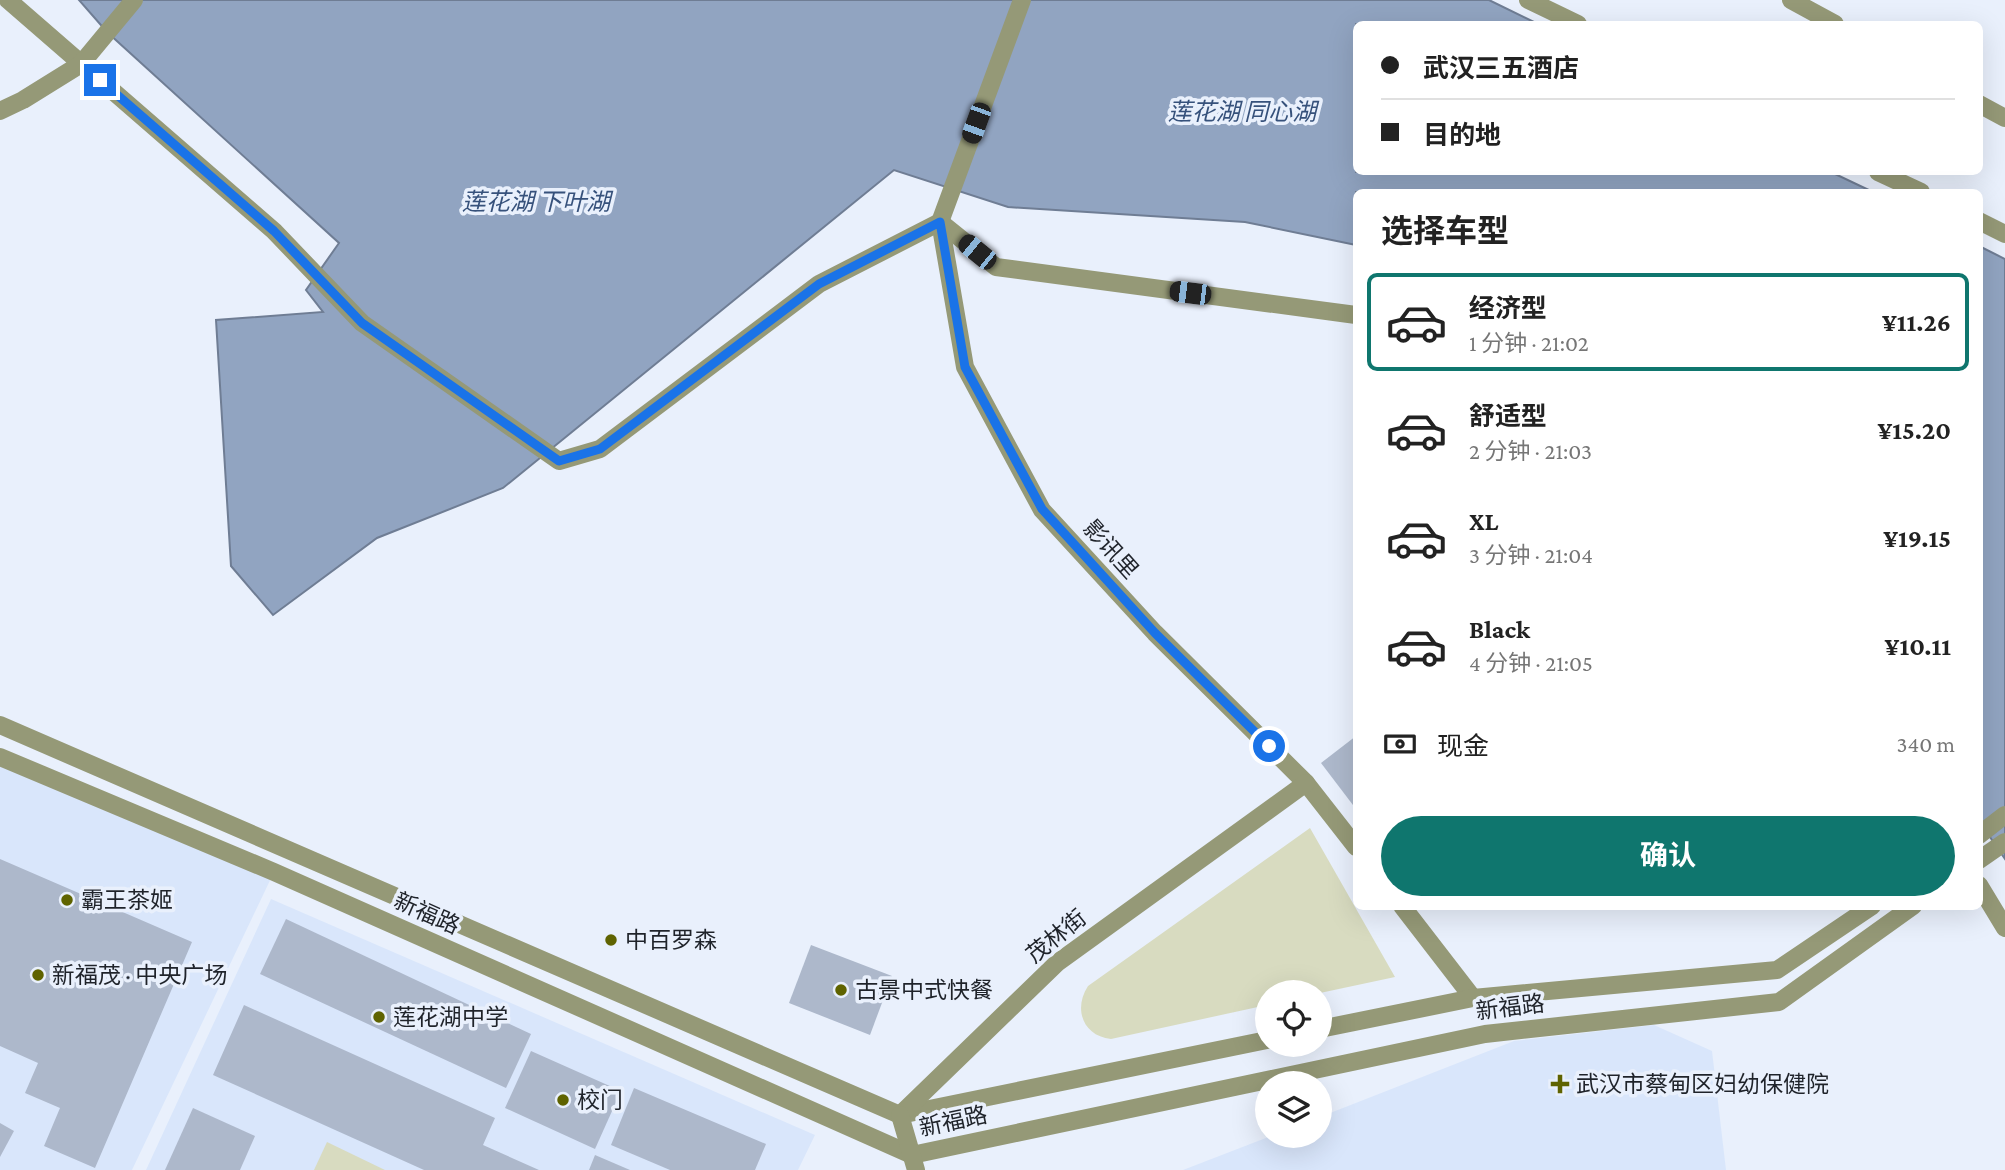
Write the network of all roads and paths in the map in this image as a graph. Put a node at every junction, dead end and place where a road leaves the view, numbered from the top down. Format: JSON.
{"nodes":[{"id":1,"x":8,"y":0,"type":"edge"},
{"id":2,"x":134,"y":0,"type":"edge"},
{"id":3,"x":1022,"y":0,"type":"edge"},
{"id":4,"x":1528,"y":0,"type":"edge"},
{"id":5,"x":1791,"y":0,"type":"edge"},
{"id":6,"x":1572,"y":21,"type":"edge"},
{"id":7,"x":1830,"y":21,"type":"edge"},
{"id":8,"x":81,"y":64,"type":"junction"},
{"id":9,"x":1983,"y":106,"type":"edge"},
{"id":10,"x":0,"y":111,"type":"edge"},
{"id":11,"x":2005,"y":118,"type":"edge"},
{"id":12,"x":1884,"y":175,"type":"edge"},
{"id":13,"x":1915,"y":189,"type":"edge"},
{"id":14,"x":940,"y":222,"type":"junction"},
{"id":15,"x":1983,"y":223,"type":"edge"},
{"id":16,"x":2005,"y":234,"type":"edge"},
{"id":17,"x":1353,"y":315,"type":"edge"},
{"id":18,"x":0,"y":725,"type":"edge"},
{"id":19,"x":0,"y":757,"type":"edge"},
{"id":20,"x":1307,"y":783,"type":"junction"},
{"id":21,"x":2005,"y":816,"type":"edge"},
{"id":22,"x":1983,"y":832,"type":"edge"},
{"id":23,"x":2005,"y":842,"type":"edge"},
{"id":24,"x":1353,"y":843,"type":"edge"},
{"id":25,"x":1983,"y":858,"type":"edge"},
{"id":26,"x":1983,"y":892,"type":"edge"},
{"id":27,"x":1405,"y":910,"type":"edge"},
{"id":28,"x":1866,"y":910,"type":"edge"},
{"id":29,"x":1907,"y":910,"type":"edge"},
{"id":30,"x":2005,"y":928,"type":"edge"},
{"id":31,"x":1473,"y":998,"type":"junction"},
{"id":32,"x":1332,"y":1027,"type":"edge"},
{"id":33,"x":1255,"y":1042,"type":"edge"},
{"id":34,"x":900,"y":1115,"type":"junction"},
{"id":35,"x":914,"y":1162,"type":"edge"}],
"edges":[{"from":1,"to":8,"type":"street"},
{"from":2,"to":8,"type":"street"},
{"from":3,"to":14,"type":"street"},
{"from":4,"to":6,"type":"street"},
{"from":5,"to":7,"type":"street"},
{"from":8,"to":10,"type":"street"},
{"from":8,"to":14,"type":"street"},
{"from":9,"to":11,"type":"street"},
{"from":12,"to":13,"type":"street"},
{"from":14,"to":17,"type":"street"},
{"from":14,"to":20,"type":"street","name":"影讯里"},
{"from":15,"to":16,"type":"street"},
{"from":18,"to":34,"type":"street","name":"新福路"},
{"from":19,"to":35,"type":"street","name":"新福路"},
{"from":20,"to":24,"type":"street","name":"影讯里"},
{"from":20,"to":34,"type":"street","name":"茂林街"},
{"from":21,"to":22,"type":"street"},
{"from":23,"to":25,"type":"street"},
{"from":26,"to":30,"type":"street"},
{"from":27,"to":31,"type":"street"},
{"from":28,"to":31,"type":"street","name":"新福路"},
{"from":29,"to":35,"type":"street","name":"新福路"},
{"from":31,"to":32,"type":"street","name":"新福路"},
{"from":33,"to":34,"type":"street","name":"新福路"},
{"from":34,"to":35,"type":"street"}]}
